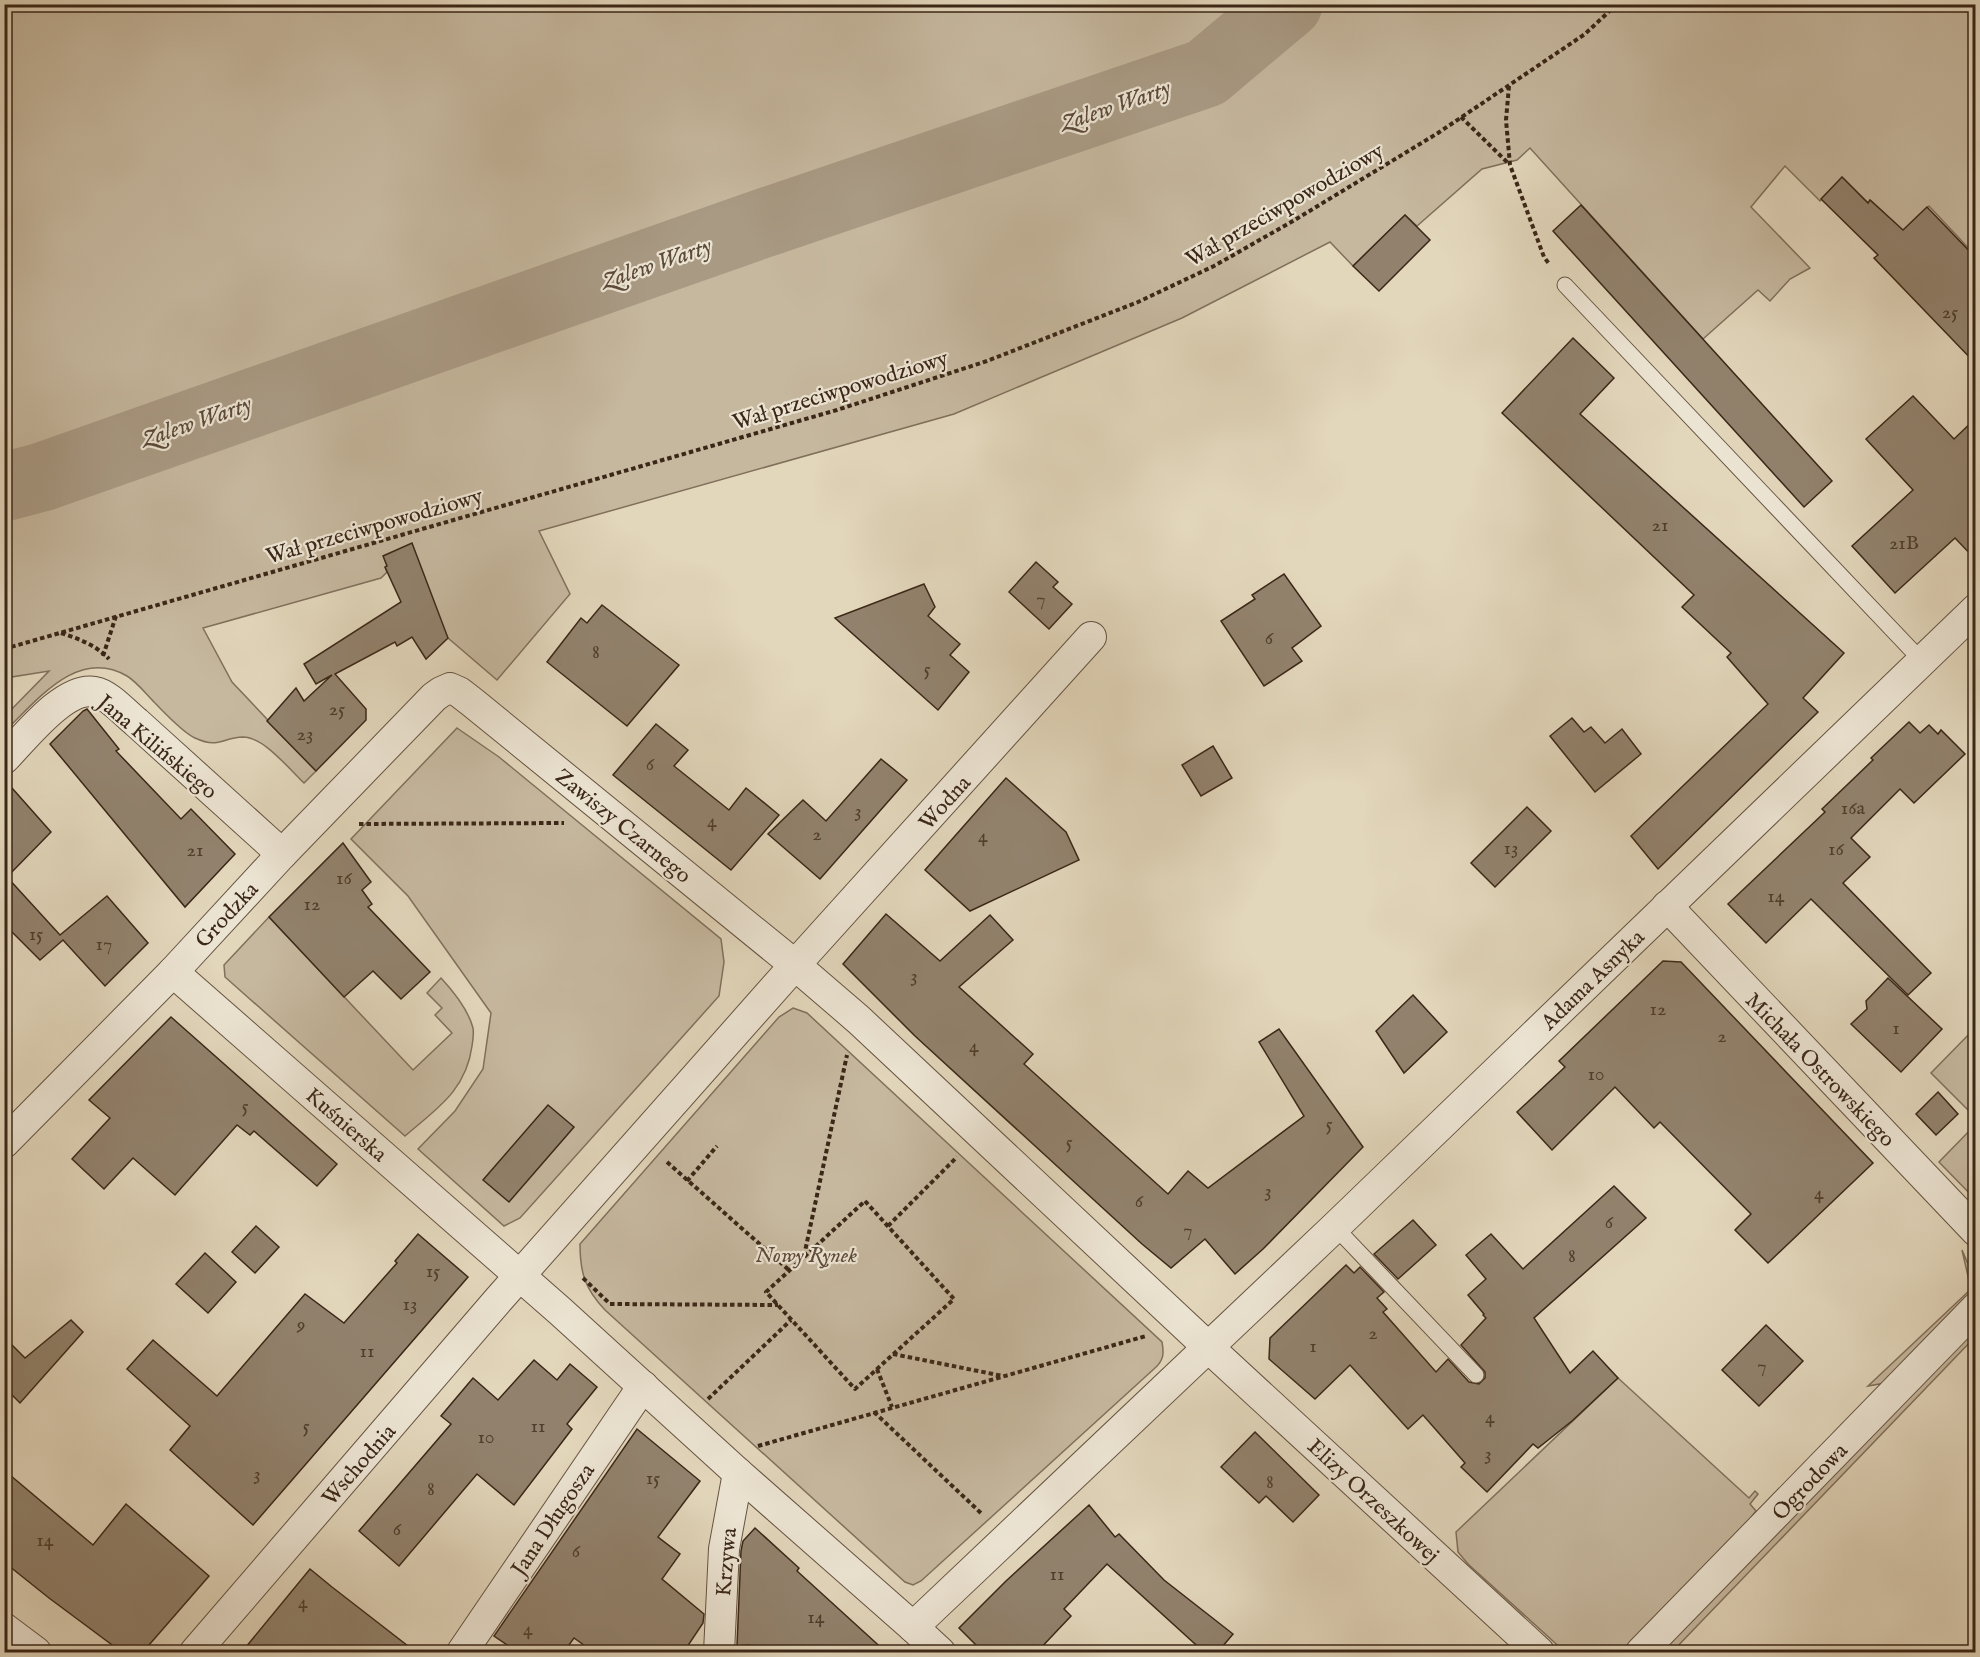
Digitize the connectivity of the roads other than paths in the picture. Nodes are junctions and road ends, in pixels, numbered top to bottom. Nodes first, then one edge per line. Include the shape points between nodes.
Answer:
1 (1565, 285) road end
2 (1976, 609) edge
3 (1091, 637) dead end
4 (1921, 660) junction
5 (450, 688) joint
6 (4, 759) edge
7 (282, 854) junction
8 (1667, 906) junction
9 (795, 965) junction
10 (173, 972) junction
11 (4, 1143) edge
12 (1335, 1227) junction
13 (1976, 1231) edge
14 (520, 1276) junction
15 (1976, 1308) edge
16 (1209, 1348) junction
17 (1476, 1375) dead end
18 (643, 1386) junction
19 (738, 1473) junction
20 (913, 1627) junction
21 (4, 1628) edge
22 (36, 1653) edge
23 (195, 1653) edge
24 (462, 1653) edge
25 (719, 1653) edge
26 (940, 1653) edge
27 (1539, 1653) edge
28 (1641, 1653) edge

1 - 4 lane
2 - 4 street, Adama Asnyka
3 - 9 street, Wodna
4 - 8 street, Adama Asnyka
5 - 7 street, Grodzka via 434,697
5 - 9 street, Zawiszy Czarnego via 465,696
6 - 7 street, Jana Kilińskiego via 58,704 74,693 95,692 136,722
7 - 10 street, Grodzka
8 - 12 street, Adama Asnyka
8 - 13 street, Michała Ostrowskiego
9 - 14 street
9 - 16 street via 859,1020
10 - 11 street, Grodzka
10 - 14 street, Kuśnierska
12 - 16 street, Adama Asnyka
12 - 17 lane
14 - 18 street
14 - 23 street, Wschodnia
15 - 28 street, Ogrodowa
16 - 20 street
16 - 27 street, Elizy Orzeszkowej
18 - 19 street
18 - 24 street, Jana Długosza
19 - 20 street
19 - 25 street, Krzywa via 724,1549
20 - 26 street
21 - 22 street

